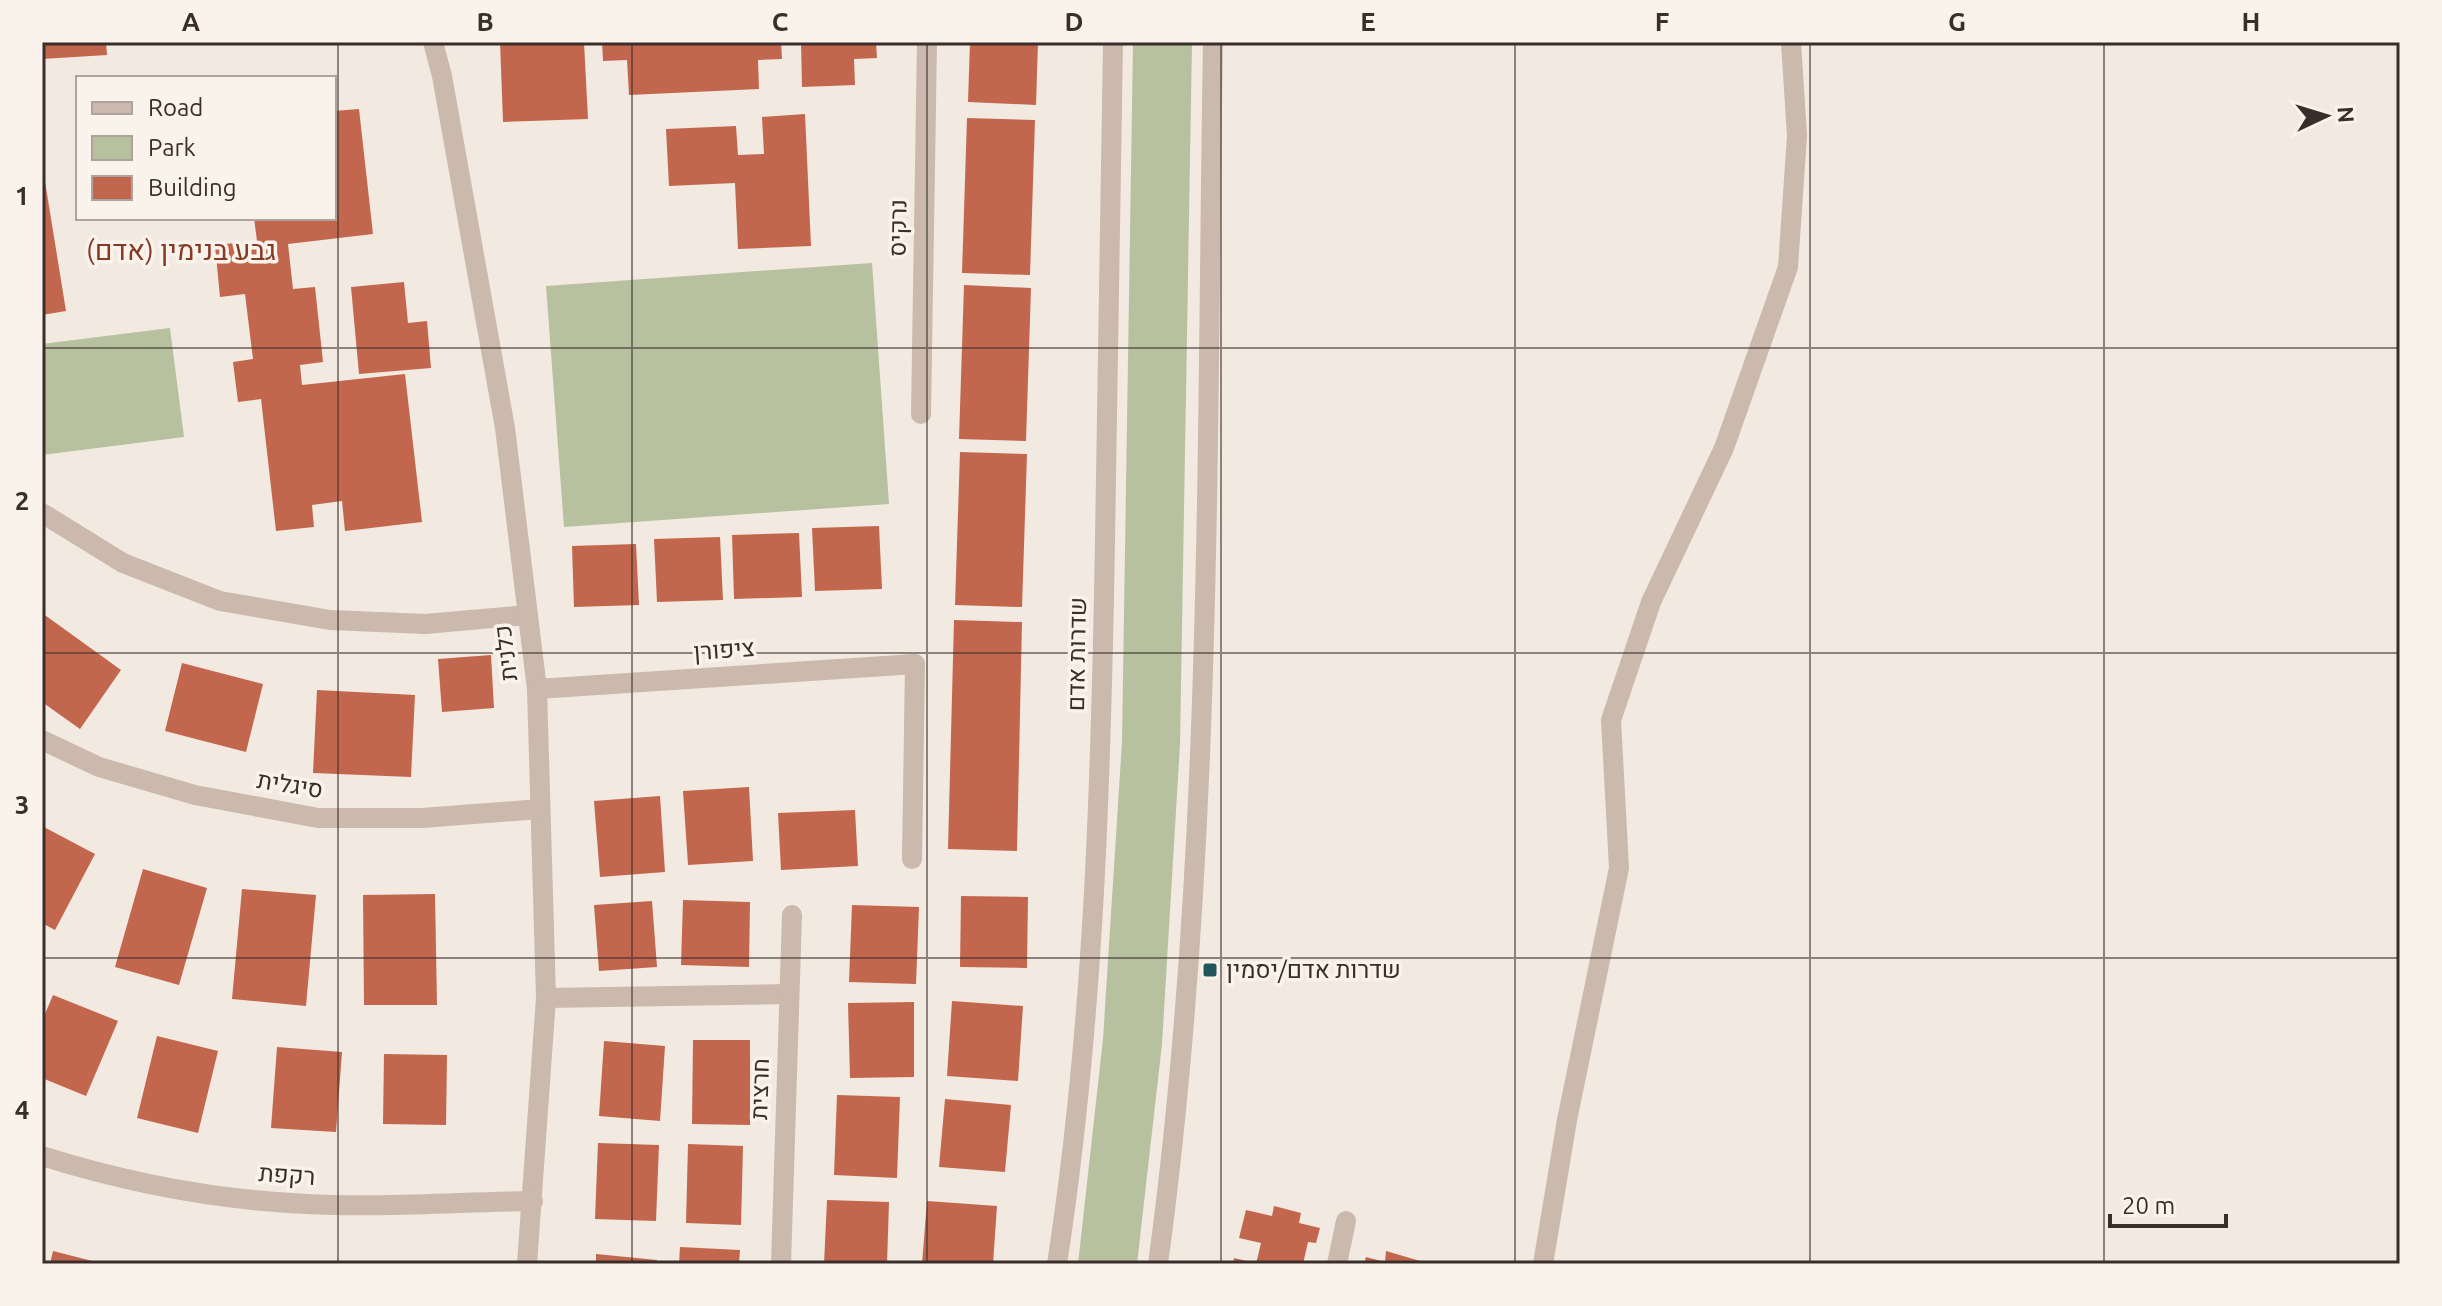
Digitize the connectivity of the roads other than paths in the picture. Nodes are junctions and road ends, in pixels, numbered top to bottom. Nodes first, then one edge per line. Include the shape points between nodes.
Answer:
1 (433, 42) edge
2 (927, 42) edge
3 (1113, 42) edge
4 (1213, 42) edge
5 (1791, 42) edge
6 (921, 414) dead end
7 (42, 513) edge
8 (528, 615) junction
9 (537, 689) junction
10 (42, 740) edge
11 (540, 809) junction
12 (912, 859) dead end
13 (792, 915) dead end
14 (789, 994) junction
15 (546, 998) junction
16 (42, 1156) edge
17 (533, 1201) junction
18 (1346, 1221) dead end
19 (527, 1264) edge
20 (781, 1264) edge
21 (1057, 1264) edge
22 (1158, 1264) edge
23 (1337, 1264) edge
24 (1543, 1264) edge

1 - 8 street, כלנית via 505,428
2 - 6 street, נרקיס
3 - 21 street, שדרות אדם via 1096,865 1084,1037
4 - 22 street via 1201,744 1183,1047
5 - 24 street via 1797,136 1788,267 1724,448 1651,602 1611,720 1619,868
7 - 8 street via 123,563 220,601 330,620 393,623
8 - 9 street, כלנית
9 - 11 street, כלנית
9 - 12 street, ציפורן via 915,664
10 - 11 street, סיגלית via 99,767 195,795 318,818 422,818
11 - 15 street, כלנית
13 - 14 street, חרצית
14 - 15 street
14 - 20 street, חרצית
15 - 17 street, כלנית
16 - 17 street, רקפת via 193,1193 279,1202
17 - 19 street, כלנית
18 - 23 street

